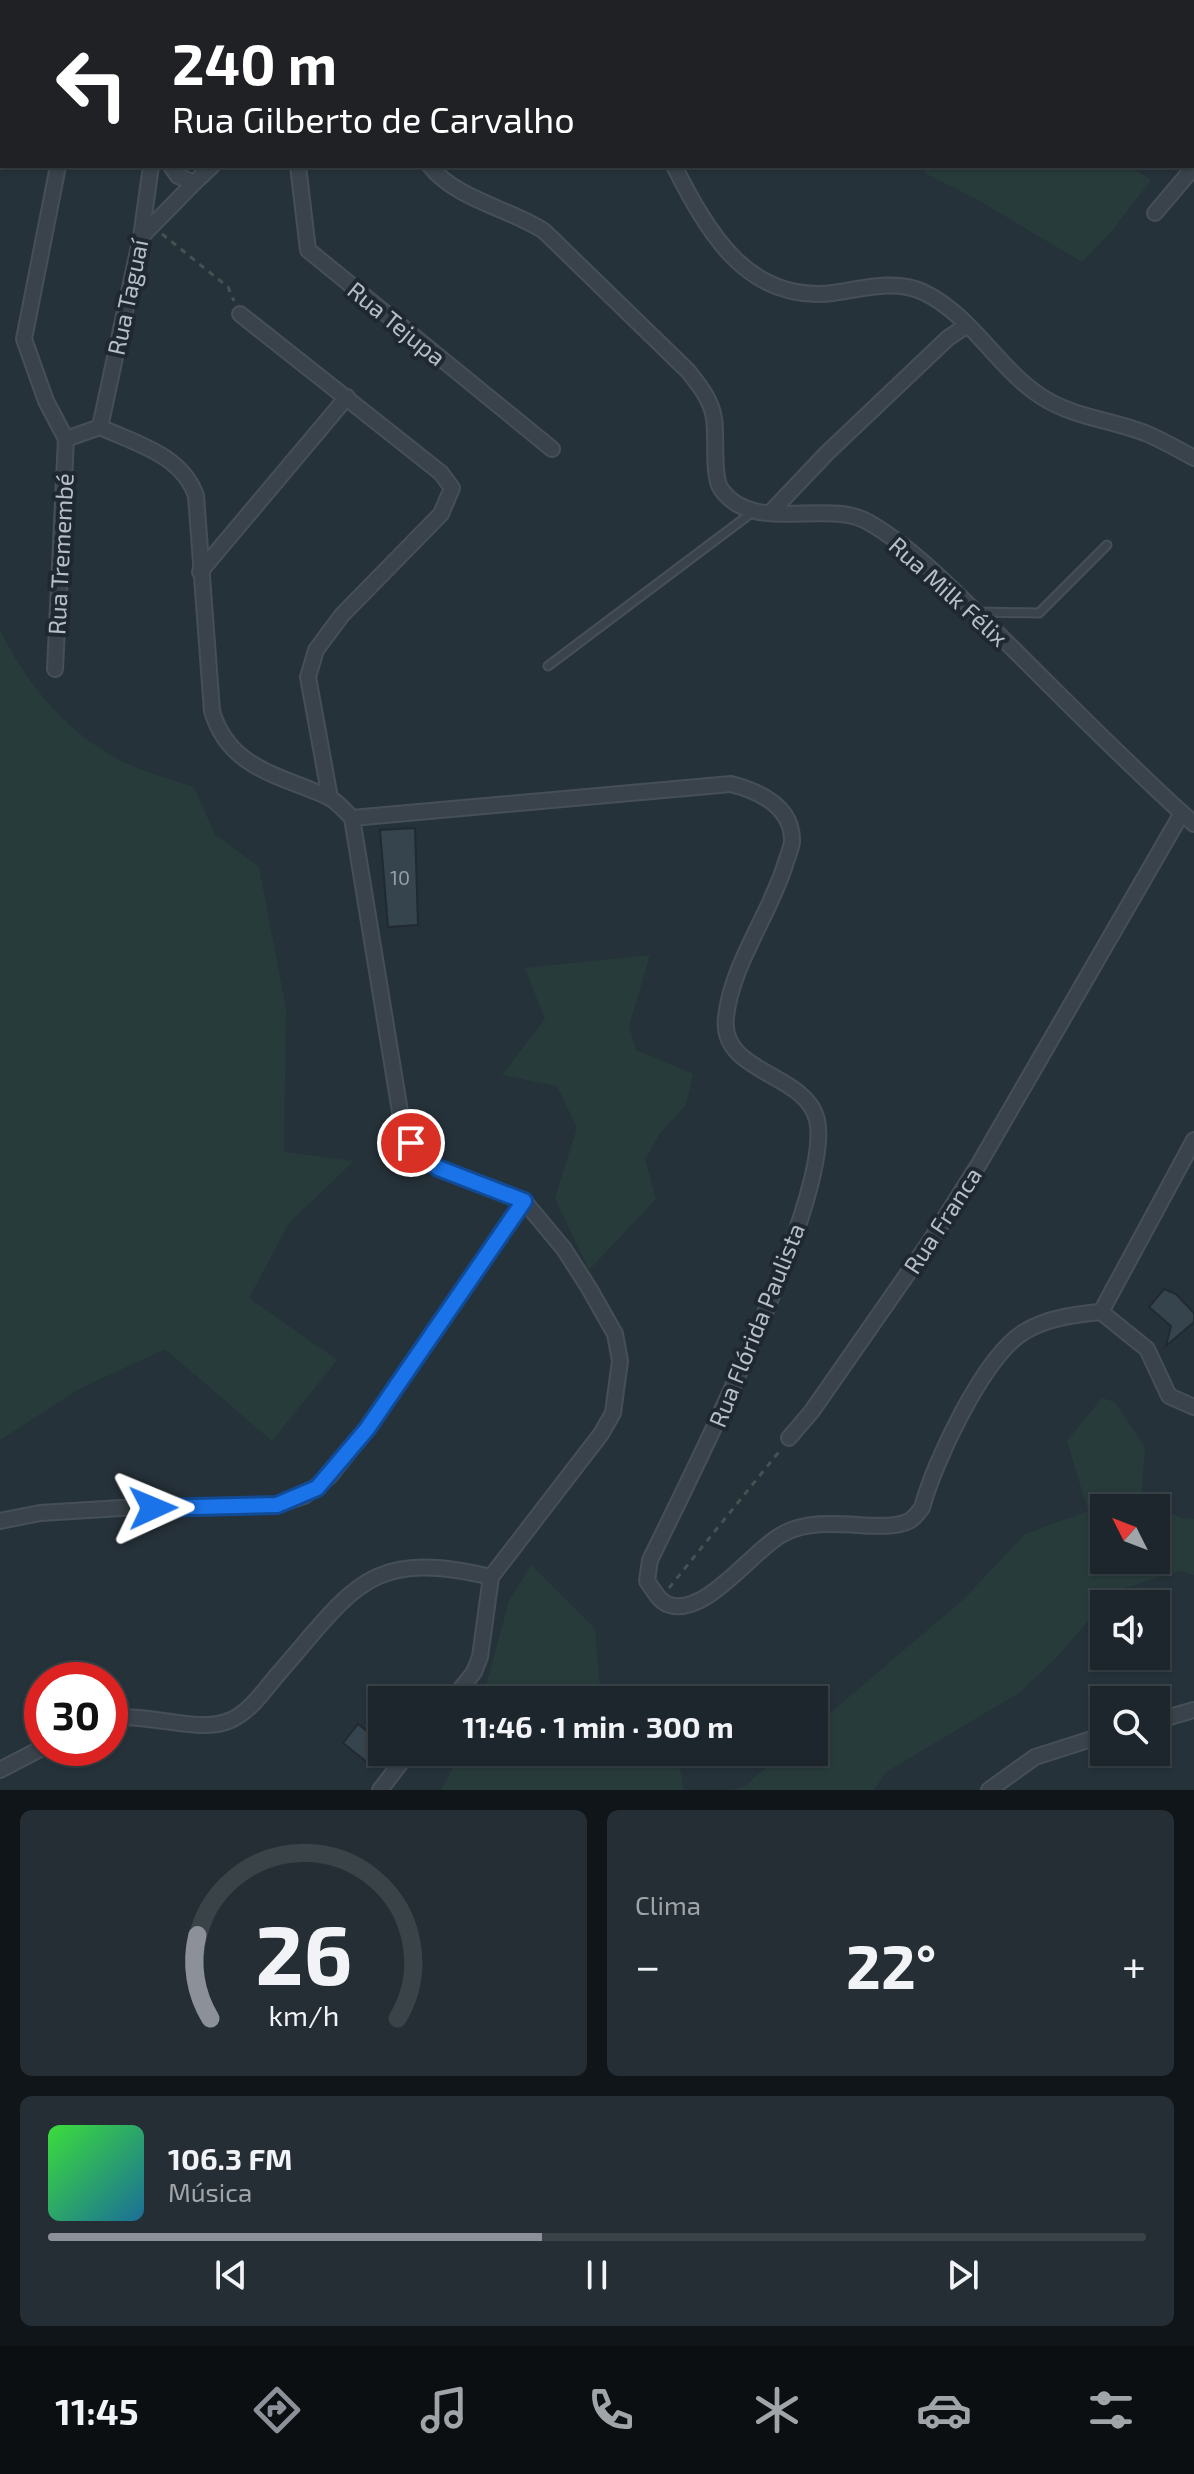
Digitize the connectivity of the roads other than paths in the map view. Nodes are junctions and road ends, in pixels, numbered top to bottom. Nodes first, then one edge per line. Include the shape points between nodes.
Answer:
1 (58, 168) edge
2 (151, 168) edge
3 (172, 168) edge
4 (210, 168) edge
5 (298, 168) edge
6 (432, 168) edge
7 (675, 168) edge
8 (1193, 168) edge
9 (194, 183) junction
10 (1155, 213) dead end
11 (141, 237) junction
12 (240, 314) road end
13 (966, 326) junction
14 (347, 397) junction
15 (100, 427) junction
16 (66, 439) junction
17 (552, 449) dead end
18 (1194, 458) edge
19 (755, 510) junction
20 (771, 512) junction
21 (1107, 545) dead end
22 (200, 572) junction
23 (975, 612) junction
24 (548, 666) dead end
25 (55, 669) dead end
26 (330, 798) junction
27 (1182, 813) junction
28 (352, 818) junction
29 (1194, 824) edge
30 (1194, 1140) edge
31 (524, 1201) junction
32 (1101, 1312) junction
33 (1194, 1407) edge
34 (789, 1438) road end
35 (0, 1521) edge
36 (491, 1577) junction
37 (463, 1686) edge
38 (1194, 1710) edge
39 (1170, 1717) edge
40 (128, 1719) edge
41 (1090, 1739) edge
42 (24, 1757) edge
43 (398, 1766) edge
44 (0, 1770) edge
45 (380, 1790) edge
46 (989, 1790) edge

1 - 16 street via 24,339
2 - 11 street, Rua Taguaí
3 - 9 street
4 - 9 street
5 - 17 street, Rua Tejupa via 308,250
6 - 19 street, Rua Milk Félix via 454,189 517,213 544,231 668,349 711,406 720,488 736,503
7 - 13 street via 724,247 770,286 806,293 903,286 922,292
8 - 10 street
9 - 11 street
11 - 15 street, Rua Taguaí
12 - 14 street
13 - 18 street via 1021,380 1056,405 1145,433
13 - 20 street via 827,453
14 - 22 street
14 - 26 street via 441,473 452,488 441,514 342,615 316,650 308,677
15 - 16 street
15 - 22 street via 159,454 191,479
16 - 25 street, Rua Tremembé
19 - 20 street, Rua Milk Félix
19 - 24 lane
20 - 23 street, Rua Milk Félix via 868,521
21 - 23 lane via 1039,613
22 - 26 street via 218,733 247,761
23 - 27 street, Rua Milk Félix
26 - 28 street
27 - 29 street, Rua Milk Félix
27 - 34 street, Rua Franca via 979,1164
28 - 31 street via 403,1130 438,1168
28 - 32 street, Rua Flórida Paulista via 731,784 766,796 787,823 792,841 781,877 730,994 725,1022 730,1042 749,1062 805,1095 813,1106 819,1132 817,1161 772,1291 712,1433 650,1560 647,1581 669,1605 706,1597 785,1532 837,1522 909,1521 922,1508 954,1427 1009,1344 1035,1327
30 - 32 street
31 - 35 street via 367,1429 330,1476 304,1496 277,1505 121,1508
31 - 36 street via 564,1249 615,1334 619,1385 613,1413 601,1434
32 - 33 street via 1147,1349 1169,1396
36 - 37 street via 480,1657
36 - 40 street via 441,1566 376,1574 330,1616 254,1702 226,1722
38 - 39 street
41 - 46 street via 1035,1757
42 - 44 street
43 - 45 street

